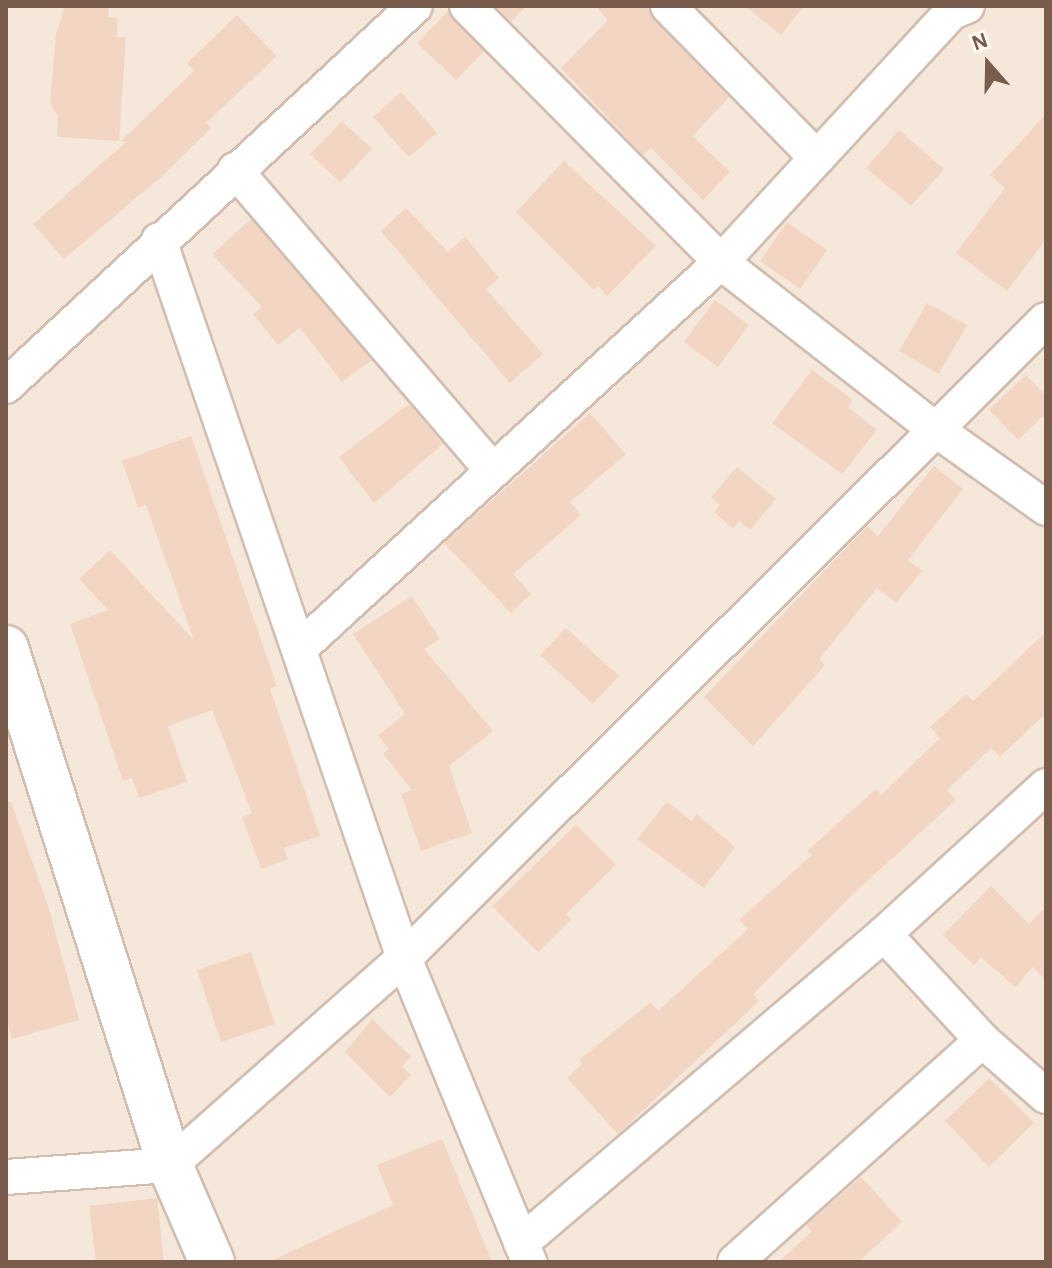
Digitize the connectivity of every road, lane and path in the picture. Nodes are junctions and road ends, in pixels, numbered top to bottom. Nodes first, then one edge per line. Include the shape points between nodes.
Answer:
1 (415, 6) edge
2 (467, 6) edge
3 (668, 6) edge
4 (954, 8) edge
5 (817, 158) junction
6 (235, 170) junction
7 (159, 240) junction
8 (721, 262) junction
9 (1046, 320) edge
10 (6, 386) edge
11 (935, 429) junction
12 (493, 471) junction
13 (1046, 508) edge
14 (6, 648) edge
15 (300, 648) junction
16 (18, 722) edge
17 (1046, 786) edge
18 (884, 934) junction
19 (404, 958) junction
20 (982, 1040) junction
21 (1046, 1096) edge
22 (170, 1165) junction
23 (6, 1177) edge
24 (525, 1252) edge
25 (212, 1262) edge
26 (735, 1262) edge

1 - 6 street
2 - 8 street
3 - 5 street
4 - 5 street
5 - 8 street
6 - 7 street
6 - 12 street
7 - 10 street
7 - 15 street
8 - 11 street
8 - 12 street
9 - 11 street
11 - 13 street
11 - 19 street
12 - 15 street
14 - 16 street
15 - 19 street
16 - 22 street
17 - 18 street
18 - 20 street
18 - 24 street
19 - 22 street
19 - 24 street
20 - 21 street
20 - 26 street
22 - 23 street
22 - 25 street

